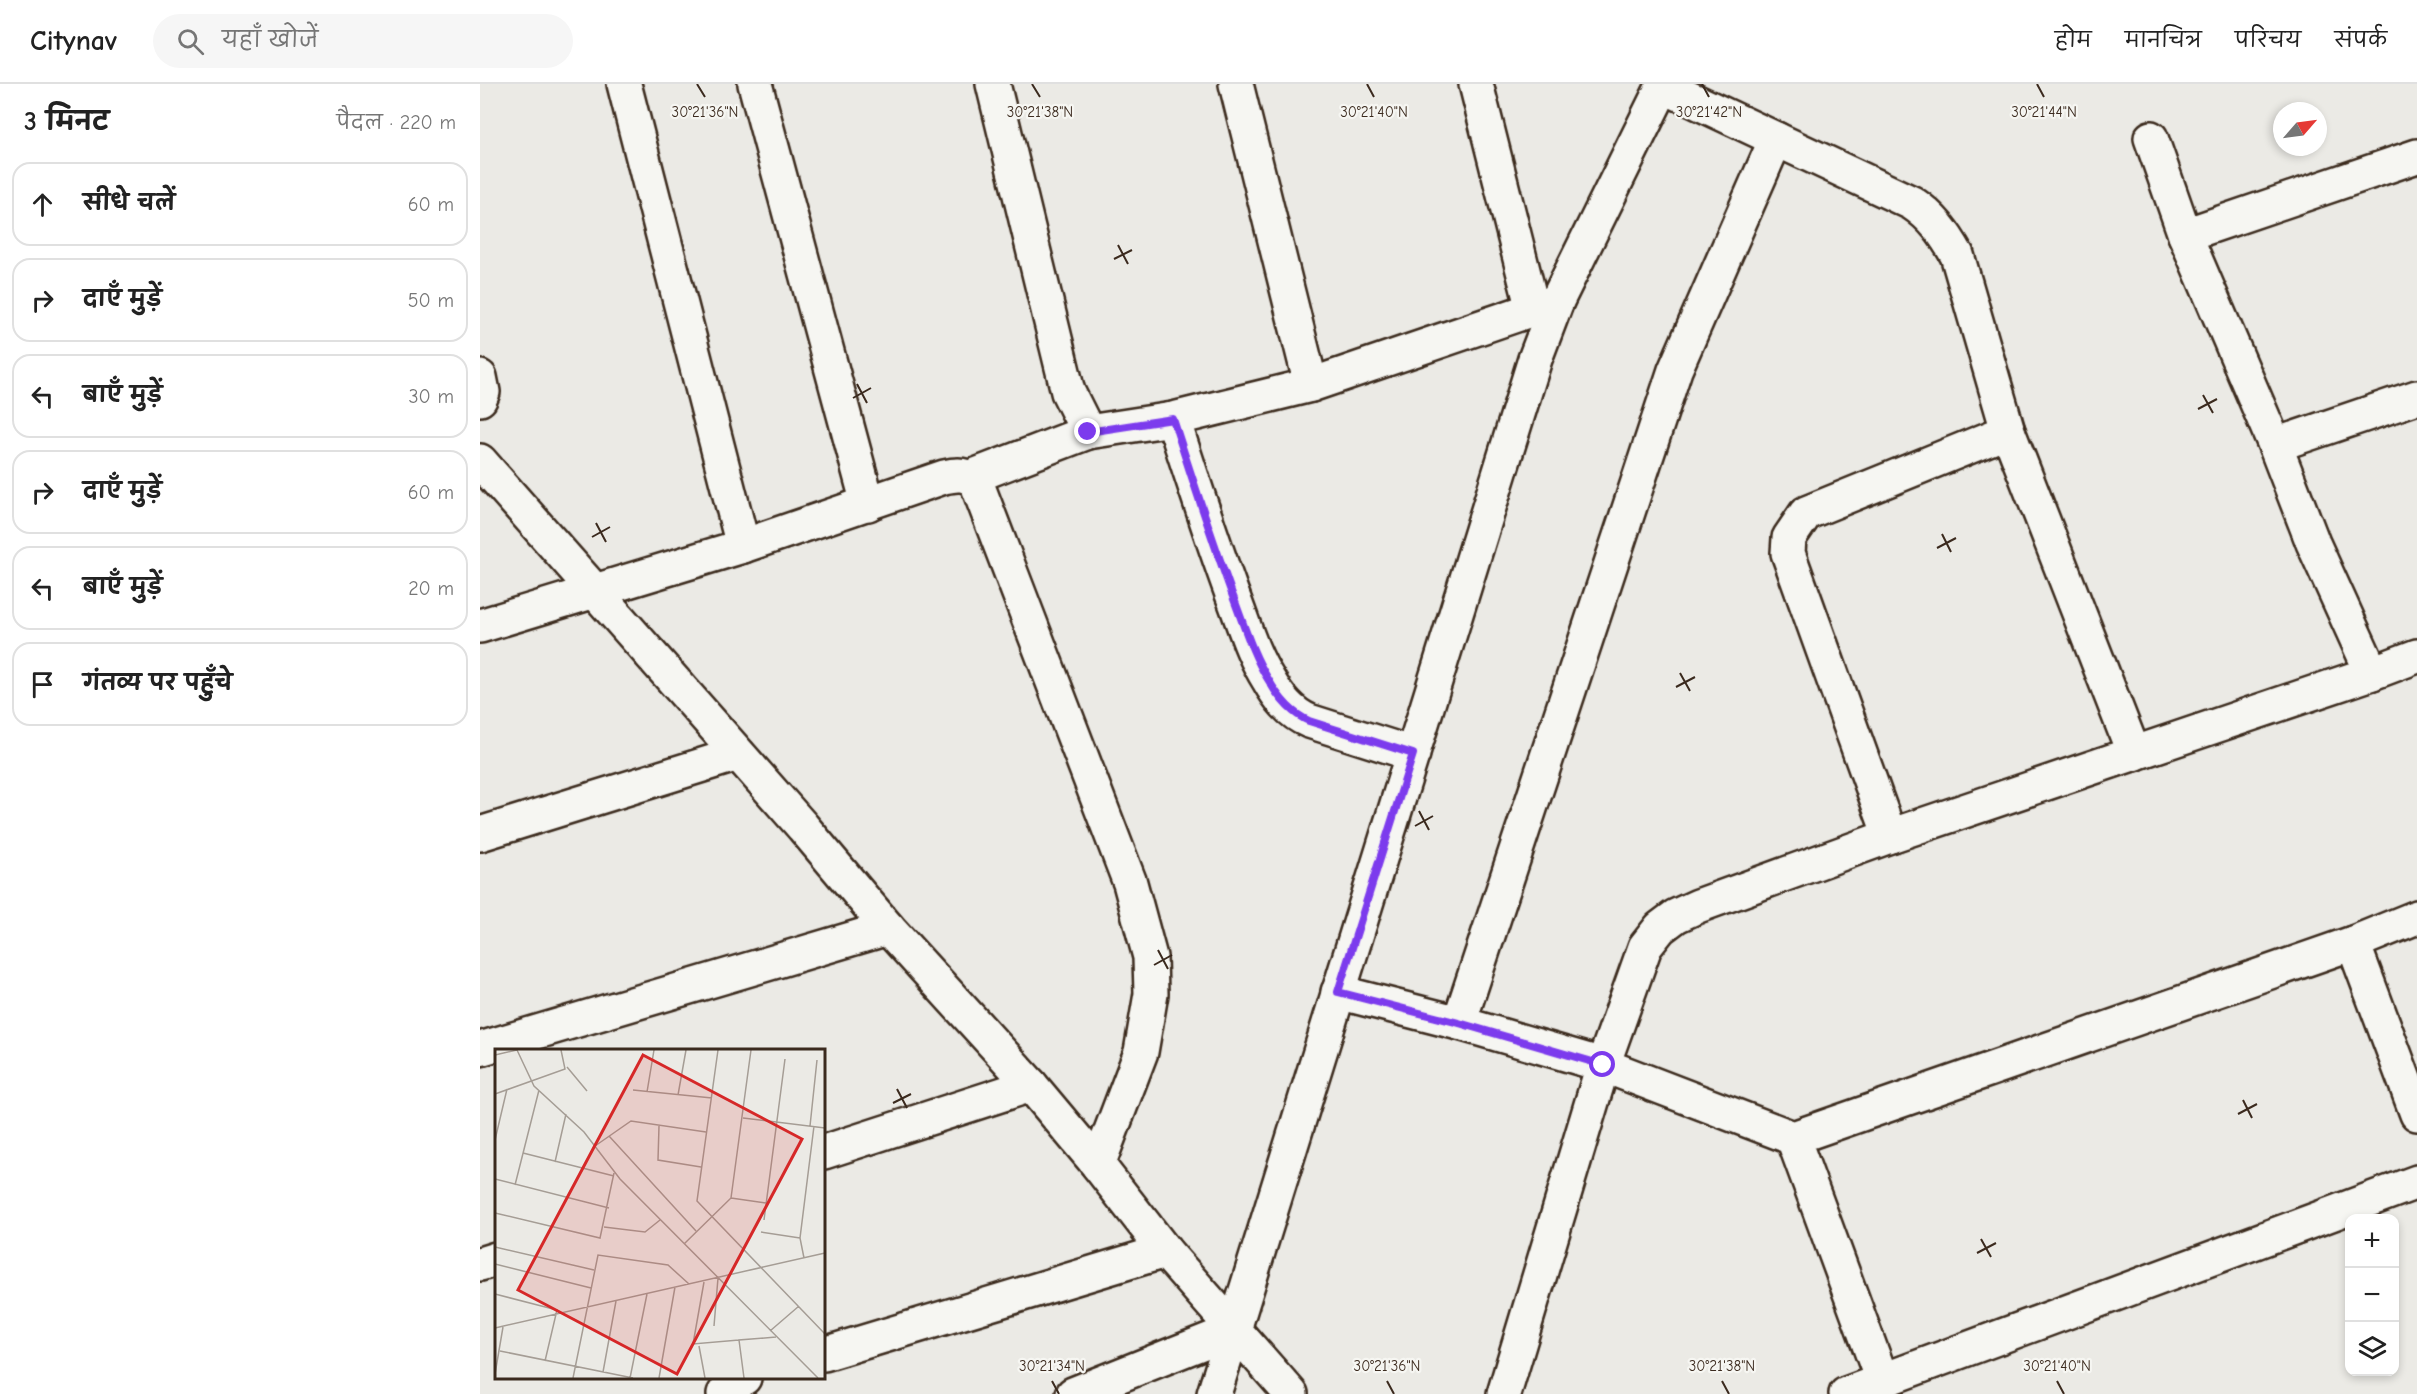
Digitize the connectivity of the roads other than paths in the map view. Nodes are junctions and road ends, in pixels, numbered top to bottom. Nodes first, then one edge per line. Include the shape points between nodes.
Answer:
1 (624, 84) edge
2 (755, 84) edge
3 (993, 84) edge
4 (1236, 84) edge
5 (1476, 84) edge
6 (1664, 85) edge
7 (2151, 138) dead end
8 (1776, 140) junction
9 (2417, 156) edge
10 (2185, 235) junction
11 (1545, 305) junction
12 (480, 377) edge
13 (1311, 385) junction
14 (2417, 398) edge
15 (480, 399) edge
16 (1173, 419) junction
17 (2008, 431) junction
18 (1088, 432) junction
19 (2275, 445) junction
20 (480, 461) edge
21 (971, 477) junction
22 (867, 504) junction
23 (743, 546) junction
24 (596, 592) junction
25 (480, 626) edge
26 (2417, 656) edge
27 (2372, 673) junction
28 (738, 754) junction
29 (1413, 754) junction
30 (2134, 754) junction
31 (480, 834) edge
32 (1890, 836) junction
33 (2417, 917) edge
34 (888, 928) junction
35 (2353, 943) junction
36 (1338, 992) junction
37 (1459, 1023) junction
38 (480, 1049) edge
39 (1603, 1065) junction
40 (1031, 1085) junction
41 (2417, 1114) edge
42 (1793, 1138) junction
43 (825, 1152) edge
44 (1098, 1165) junction
45 (2417, 1182) edge
46 (1165, 1251) junction
47 (495, 1259) edge
48 (480, 1264) edge
49 (1234, 1330) junction
50 (825, 1354) edge
51 (740, 1379) edge
52 (1882, 1380) junction
53 (724, 1394) edge
54 (1073, 1394) edge
55 (1214, 1394) edge
56 (1291, 1394) edge
57 (1504, 1394) edge
58 (1846, 1394) edge

1 - 23 street
2 - 22 street
3 - 18 street via 1068,392
4 - 13 street
5 - 11 street
6 - 8 street
6 - 11 street
7 - 10 street
8 - 17 street via 1912,203 1944,231 1957,255
8 - 37 street via 1675,370
9 - 10 street
10 - 19 street
11 - 13 street
11 - 29 street via 1532,370
12 - 15 street
13 - 16 street
14 - 19 street
16 - 18 street
16 - 29 street via 1248,638 1266,678 1282,701 1297,716 1309,721
17 - 30 street
17 - 32 street via 1806,513 1789,538 1788,553
18 - 21 street
19 - 27 street via 2313,543
20 - 24 street
21 - 22 street via 944,477
21 - 44 street via 977,484 1130,883 1150,957 1151,994 1141,1052
22 - 23 street
23 - 24 street
24 - 25 street
24 - 28 street
26 - 27 street
27 - 30 street
28 - 31 street
28 - 34 street
29 - 36 street
30 - 32 street
32 - 39 street via 1698,906 1660,928 1645,947
33 - 35 street
34 - 38 street
34 - 40 street
35 - 41 street
35 - 42 street
36 - 37 street
36 - 49 street
37 - 39 street
39 - 42 street
39 - 57 street
40 - 43 street
40 - 44 street
42 - 52 street
44 - 46 street
45 - 52 street
46 - 49 street
46 - 50 street
47 - 48 street
49 - 54 street
49 - 55 street
49 - 56 street
51 - 53 street via 729,1385
52 - 58 street

